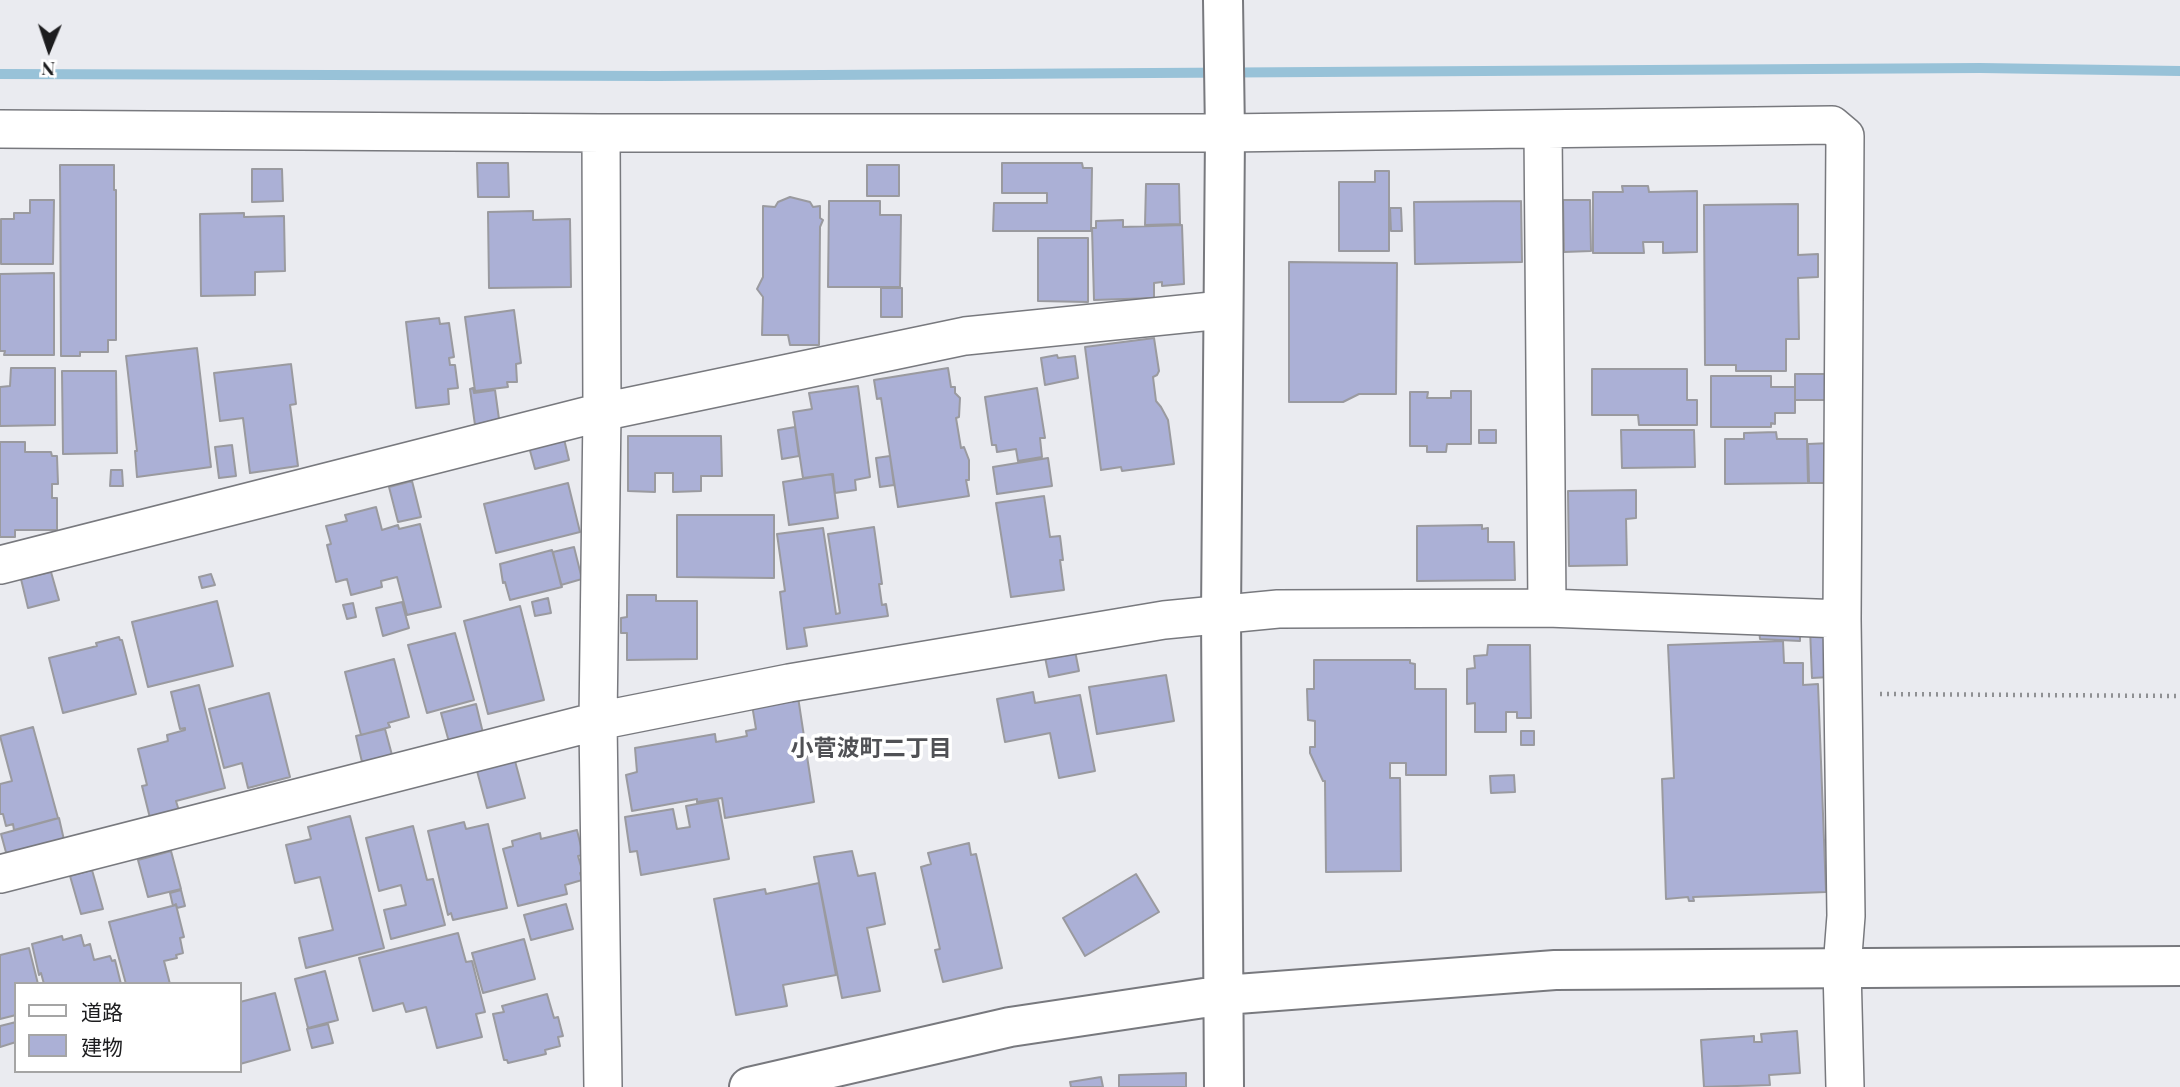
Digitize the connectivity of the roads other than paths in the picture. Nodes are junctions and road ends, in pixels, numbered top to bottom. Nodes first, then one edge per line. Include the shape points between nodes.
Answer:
1 (1223, 0) edge
2 (0, 129) edge
3 (1543, 129) junction
4 (601, 133) junction
5 (1225, 133) junction
6 (1222, 310) junction
7 (603, 412) junction
8 (0, 565) edge
9 (1547, 608) junction
10 (1221, 615) junction
11 (1842, 619) junction
12 (598, 721) junction
13 (0, 874) edge
14 (2180, 966) edge
15 (1842, 968) junction
16 (1224, 995) junction
17 (603, 1087) edge
18 (749, 1087) edge
19 (1224, 1087) edge
20 (1844, 1087) edge

1 - 5 street
2 - 4 street
3 - 5 street
3 - 9 street
3 - 11 street via 1832,125 1845,136
4 - 5 street
4 - 7 street
5 - 6 street
6 - 7 street via 965,336
6 - 10 street
7 - 8 street
7 - 12 street
9 - 10 street via 1278,609
9 - 11 street
10 - 12 street via 1164,620 789,683
10 - 16 street
11 - 15 street via 1846,915
12 - 13 street
12 - 17 street
14 - 15 street
15 - 16 street via 1555,970
15 - 20 street
16 - 18 street via 1010,1027
16 - 19 street

